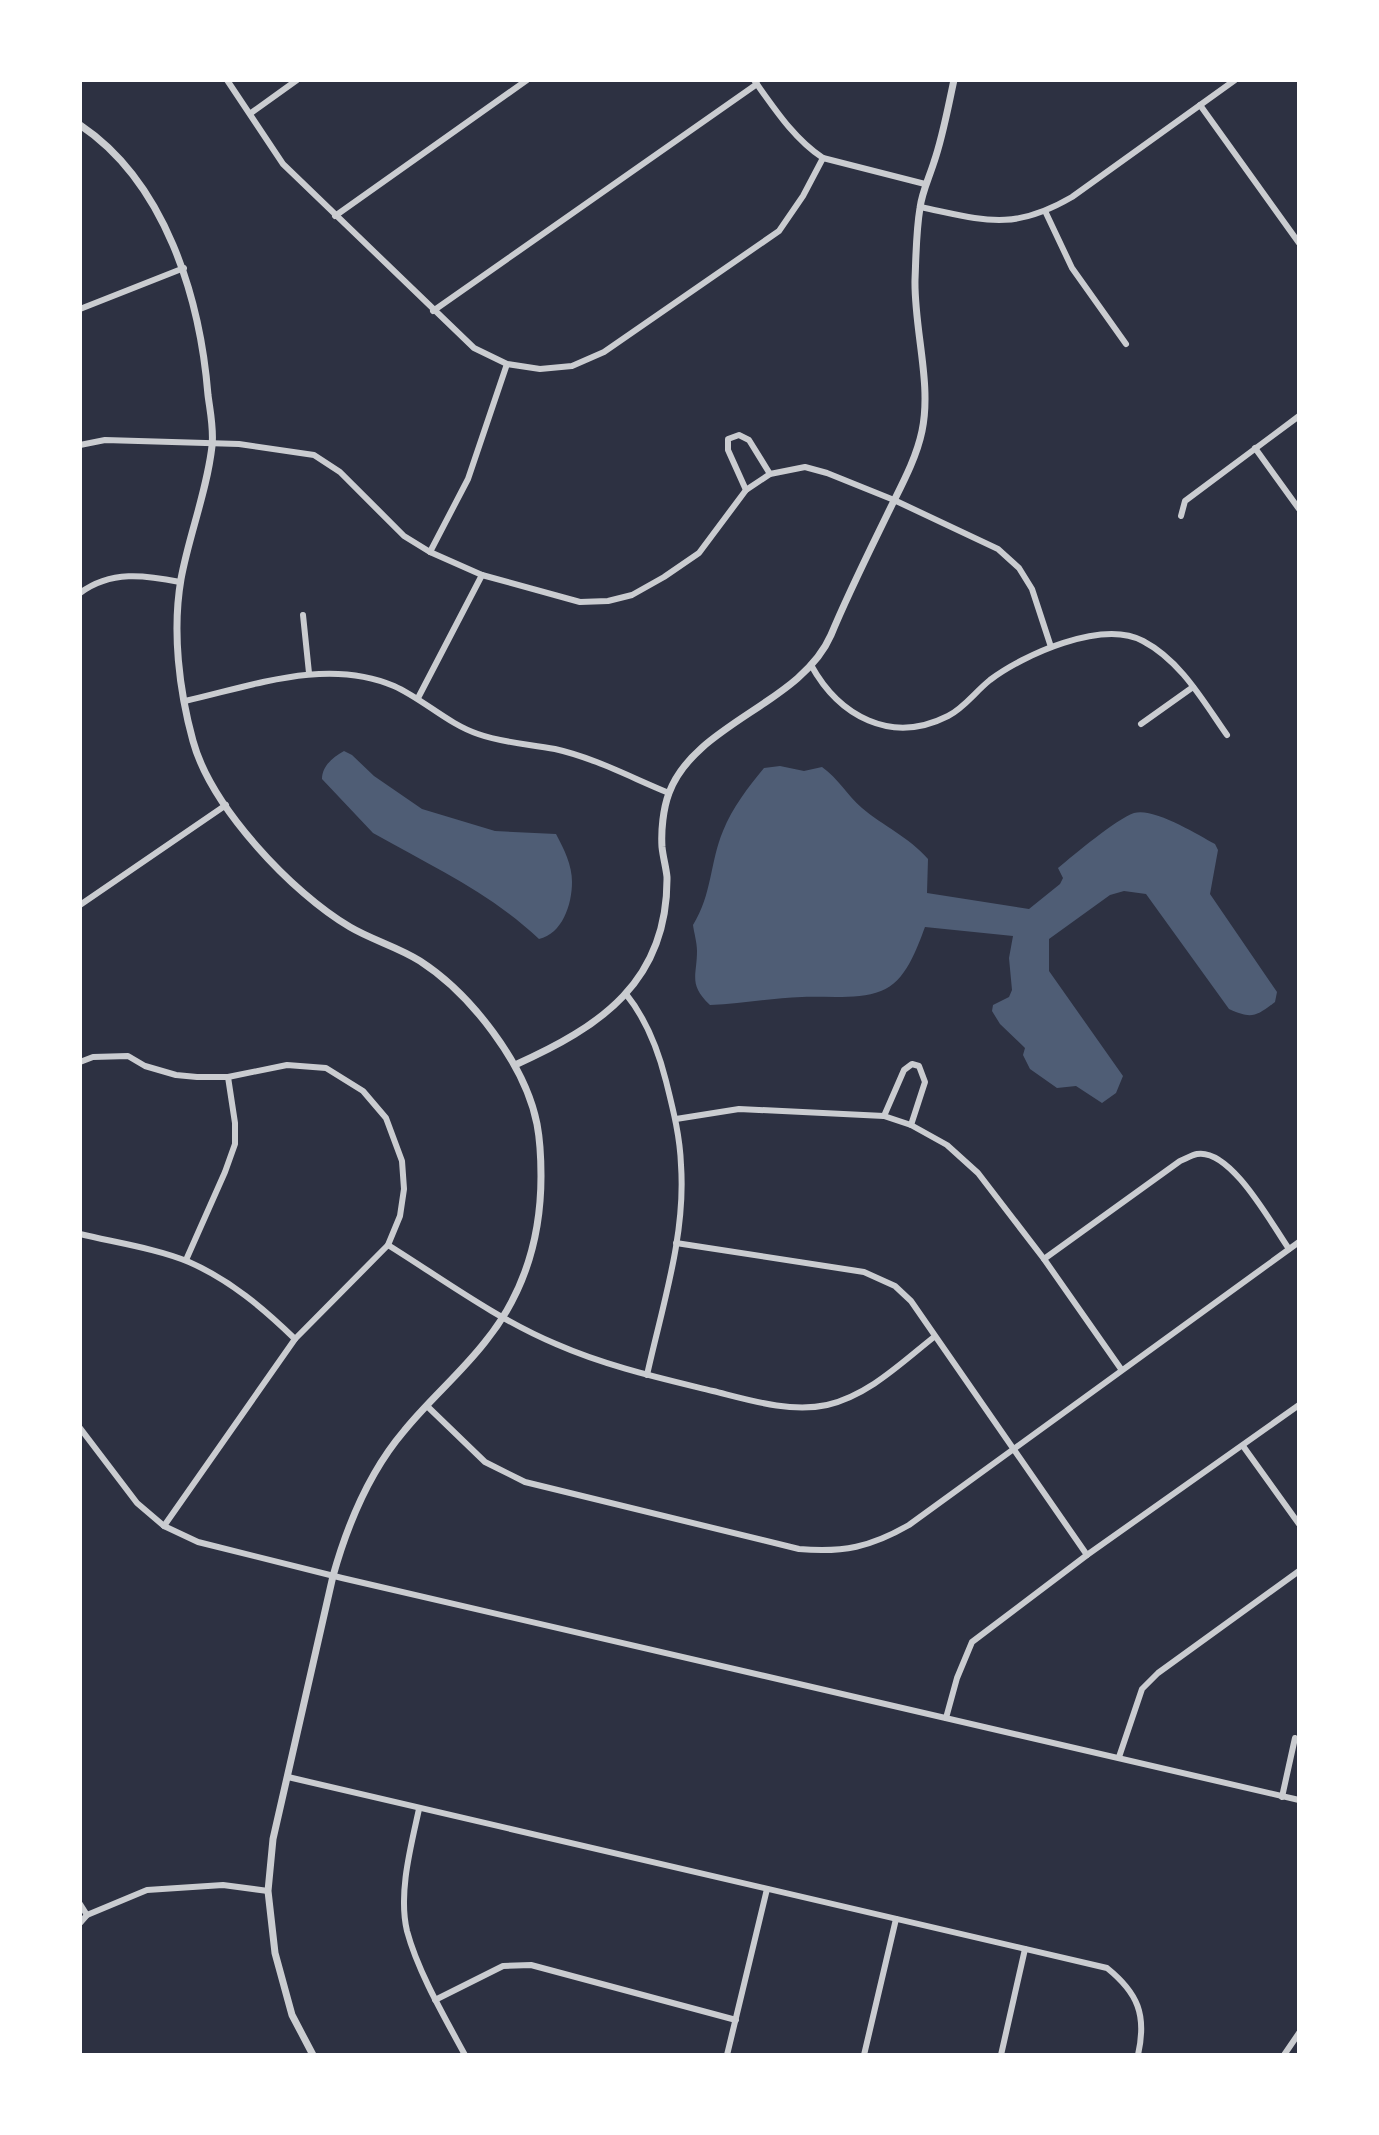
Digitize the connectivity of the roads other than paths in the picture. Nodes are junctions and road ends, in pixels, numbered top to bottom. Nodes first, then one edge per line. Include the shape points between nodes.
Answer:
1 (227, 80) edge
2 (297, 80) edge
3 (527, 80) edge
4 (954, 80) edge
5 (1235, 80) edge
6 (755, 82) edge
7 (1200, 105) junction
8 (251, 113) junction
9 (80, 125) edge
10 (823, 158) junction
11 (925, 184) junction
12 (920, 207) junction
13 (1046, 213) junction
14 (335, 216) junction
15 (1299, 243) edge
16 (184, 268) junction
17 (80, 309) edge
18 (433, 311) junction
19 (1126, 344) dead end
20 (507, 364) junction
21 (1299, 416) edge
22 (213, 444) junction
23 (80, 445) edge
24 (1255, 448) junction
25 (770, 474) junction
26 (746, 490) junction
27 (894, 500) junction
28 (1299, 509) edge
29 (1181, 516) dead end
30 (430, 552) junction
31 (482, 575) junction
32 (180, 582) junction
33 (80, 593) edge
34 (303, 615) dead end
35 (1051, 647) junction
36 (811, 665) junction
37 (309, 673) junction
38 (1193, 687) junction
39 (418, 698) junction
40 (185, 701) junction
41 (1141, 724) dead end
42 (1227, 735) dead end
43 (669, 793) junction
44 (226, 805) junction
45 (80, 905) edge
46 (626, 994) junction
47 (80, 1062) edge
48 (515, 1065) junction
49 (228, 1077) junction
50 (884, 1116) junction
51 (676, 1119) junction
52 (911, 1125) junction
53 (80, 1234) edge
54 (1299, 1242) edge
55 (676, 1243) junction
56 (388, 1245) junction
57 (1289, 1249) junction
58 (1044, 1259) junction
59 (186, 1260) junction
60 (503, 1317) junction
61 (934, 1337) junction
62 (295, 1339) junction
63 (1121, 1369) junction
64 (647, 1375) junction
65 (1299, 1405) edge
66 (427, 1406) junction
67 (80, 1428) edge
68 (1243, 1446) junction
69 (1012, 1448) junction
70 (1299, 1524) edge
71 (164, 1526) junction
72 (1087, 1555) junction
73 (1299, 1571) edge
74 (333, 1576) junction
75 (946, 1718) junction
76 (1295, 1738) dead end
77 (1119, 1757) junction
78 (288, 1777) junction
79 (1282, 1797) junction
80 (1299, 1800) edge
81 (419, 1809) junction
82 (767, 1889) junction
83 (268, 1891) junction
84 (80, 1904) edge
85 (87, 1915) junction
86 (896, 1919) junction
87 (80, 1923) edge
88 (1025, 1949) junction
89 (435, 2000) junction
90 (736, 2020) junction
91 (1299, 2033) edge
92 (313, 2055) edge
93 (465, 2055) edge
94 (727, 2055) edge
95 (864, 2055) edge
96 (1001, 2055) edge
97 (1138, 2055) edge
98 (1284, 2055) edge

1 - 8 street
2 - 8 street
3 - 14 street
4 - 11 street
5 - 7 street
6 - 10 street via 795,134
6 - 18 street
7 - 13 street
7 - 15 street
8 - 14 street via 283,164
9 - 16 street via 121,161 158,212
10 - 11 street
10 - 20 street via 779,231 604,352 572,366
11 - 12 street
12 - 13 street via 1006,222
12 - 27 street via 915,285 924,420
13 - 19 street via 1072,268
14 - 18 street
16 - 17 street
16 - 22 street via 198,316
18 - 20 street via 474,348
20 - 30 street via 468,479
21 - 24 street
22 - 23 street via 105,440
22 - 30 street via 314,455 340,472 404,536
22 - 32 street
24 - 28 street
24 - 29 street via 1185,501
25 - 26 street
25 - 26 street via 749,440 739,435 728,439
25 - 27 street via 805,467
26 - 31 street via 699,553 632,595 580,602
27 - 35 street via 998,549 1019,568 1032,589
27 - 36 street
30 - 31 street
31 - 39 street
32 - 33 street via 142,574 110,578
32 - 40 street via 177,640
34 - 37 street
35 - 36 street via 1013,664 948,716 922,725 894,727 861,718 836,701
35 - 38 street via 1090,637 1140,639 1164,654
36 - 43 street via 708,744
37 - 39 street via 351,675
37 - 40 street
38 - 41 street
38 - 42 street
39 - 43 street via 473,733 582,757
40 - 44 street via 194,744
43 - 46 street via 662,848 667,876 663,917 655,945
44 - 45 street
44 - 48 street via 254,845 323,909 352,929 417,959 445,980 480,1015
46 - 48 street via 575,1036
46 - 51 street via 642,1012
47 - 49 street via 128,1056 176,1075
48 - 60 street via 537,1123 541,1175 538,1230 526,1275
49 - 56 street via 307,1066 326,1068 363,1091 386,1118 402,1161 400,1216
49 - 59 street via 235,1144
50 - 51 street via 739,1109
50 - 52 street
50 - 52 street via 904,1070 919,1066 925,1082
51 - 55 street via 682,1166
52 - 58 street via 947,1145 978,1173
53 - 59 street
54 - 57 street
55 - 61 street via 881,1277 911,1301
55 - 64 street
56 - 60 street
56 - 62 street
57 - 58 street via 1233,1168 1198,1154 1180,1161
57 - 63 street
58 - 63 street
59 - 62 street via 222,1278
60 - 64 street via 552,1343
60 - 66 street
61 - 64 street via 862,1393 826,1405 755,1401
61 - 69 street
62 - 71 street
63 - 69 street
65 - 68 street
66 - 69 street via 485,1462 525,1482 799,1549 826,1551 851,1550 885,1539
66 - 74 street via 378,1469 344,1536
67 - 71 street via 137,1503
68 - 70 street
68 - 72 street
69 - 72 street
71 - 74 street via 198,1542
72 - 75 street via 972,1642
73 - 77 street via 1142,1689
74 - 75 street
74 - 78 street
75 - 77 street
76 - 79 street
77 - 79 street
78 - 81 street
78 - 83 street via 273,1839
79 - 80 street
81 - 82 street
81 - 89 street via 405,1872 407,1930
82 - 86 street
82 - 90 street
83 - 85 street via 223,1885 147,1890
83 - 92 street via 275,1953 292,2015
84 - 85 street
85 - 87 street
86 - 88 street
86 - 95 street
88 - 96 street
88 - 97 street via 1107,1968 1124,1982 1140,2010 1143,2036
89 - 90 street via 503,1966 531,1965
89 - 93 street
90 - 94 street
91 - 98 street

